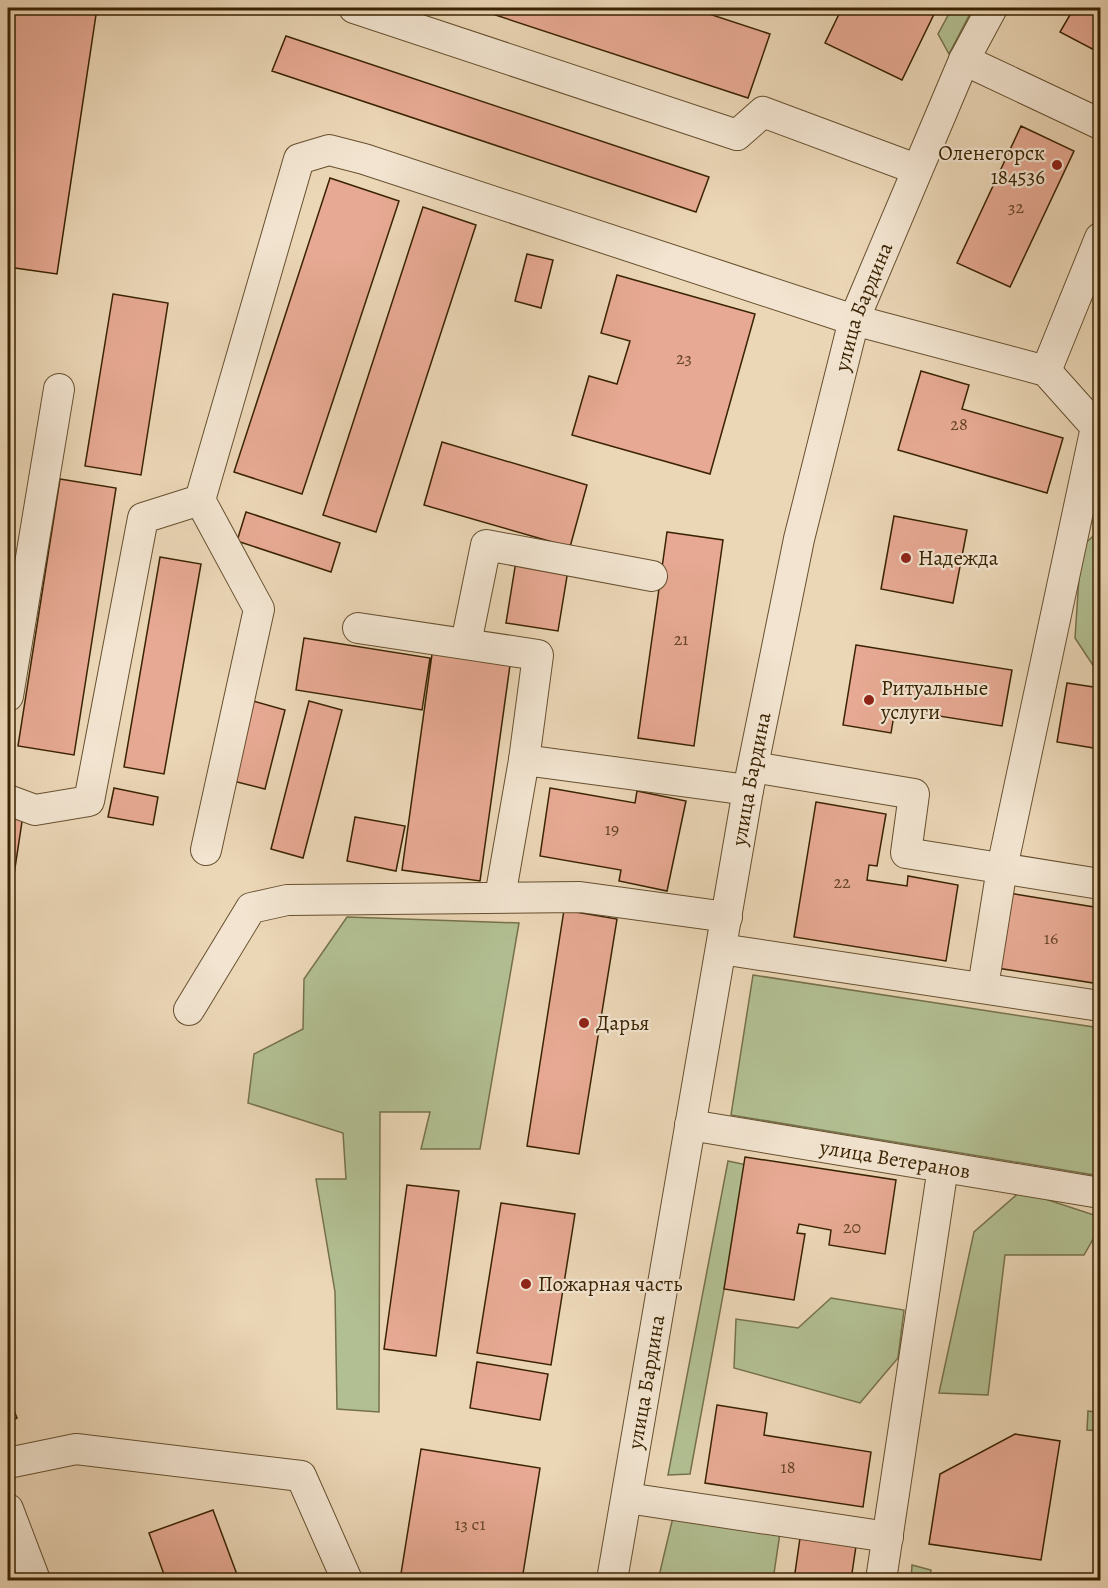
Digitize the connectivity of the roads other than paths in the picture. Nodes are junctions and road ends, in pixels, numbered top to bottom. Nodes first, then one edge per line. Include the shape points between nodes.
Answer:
1 (354, 8) edge
2 (992, 8) edge
3 (964, 60) junction
4 (1101, 123) edge
5 (916, 169) junction
6 (1101, 238) edge
7 (854, 320) junction
8 (1046, 371) junction
9 (59, 389) dead end
10 (200, 500) junction
11 (652, 576) dead end
12 (358, 628) dead end
13 (466, 643) junction
14 (8, 696) edge
15 (524, 760) junction
16 (750, 779) junction
17 (8, 800) edge
18 (206, 850) dead end
19 (1002, 868) junction
20 (1101, 884) edge
21 (500, 897) junction
22 (727, 917) junction
23 (721, 950) junction
24 (983, 987) junction
25 (1101, 1006) edge
26 (189, 1010) dead end
27 (690, 1125) junction
28 (943, 1167) junction
29 (1101, 1193) edge
30 (8, 1463) edge
31 (627, 1498) junction
32 (8, 1509) edge
33 (888, 1537) junction
34 (34, 1581) edge
35 (347, 1581) edge
36 (612, 1581) edge
37 (881, 1581) edge

1 - 5 street via 737,135 763,112
2 - 3 street, улица Бардина
3 - 4 street
3 - 5 street, улица Бардина
5 - 7 street, улица Бардина
6 - 8 street
7 - 8 street
7 - 10 street via 329,150 299,159
7 - 16 street, улица Бардина via 799,539
8 - 19 street via 1096,427
9 - 14 street
10 - 17 street via 143,518 89,801 35,810
10 - 18 street via 259,609
11 - 13 street via 486,545
12 - 13 street
13 - 15 street via 538,655
15 - 16 street
15 - 21 street
16 - 19 street via 914,794 906,853
16 - 22 street, улица Бардина
19 - 20 street
19 - 24 street
21 - 22 street via 580,897
21 - 26 street via 287,900 251,908
22 - 23 street, улица Бардина
23 - 24 street
23 - 27 street, улица Бардина
24 - 25 street
27 - 28 street, улица Ветеранов
27 - 31 street, улица Бардина
28 - 29 street, улица Ветеранов
28 - 33 street
30 - 35 street via 76,1449 301,1476
31 - 33 street
31 - 36 street, улица Бардина
32 - 34 street
33 - 37 street

